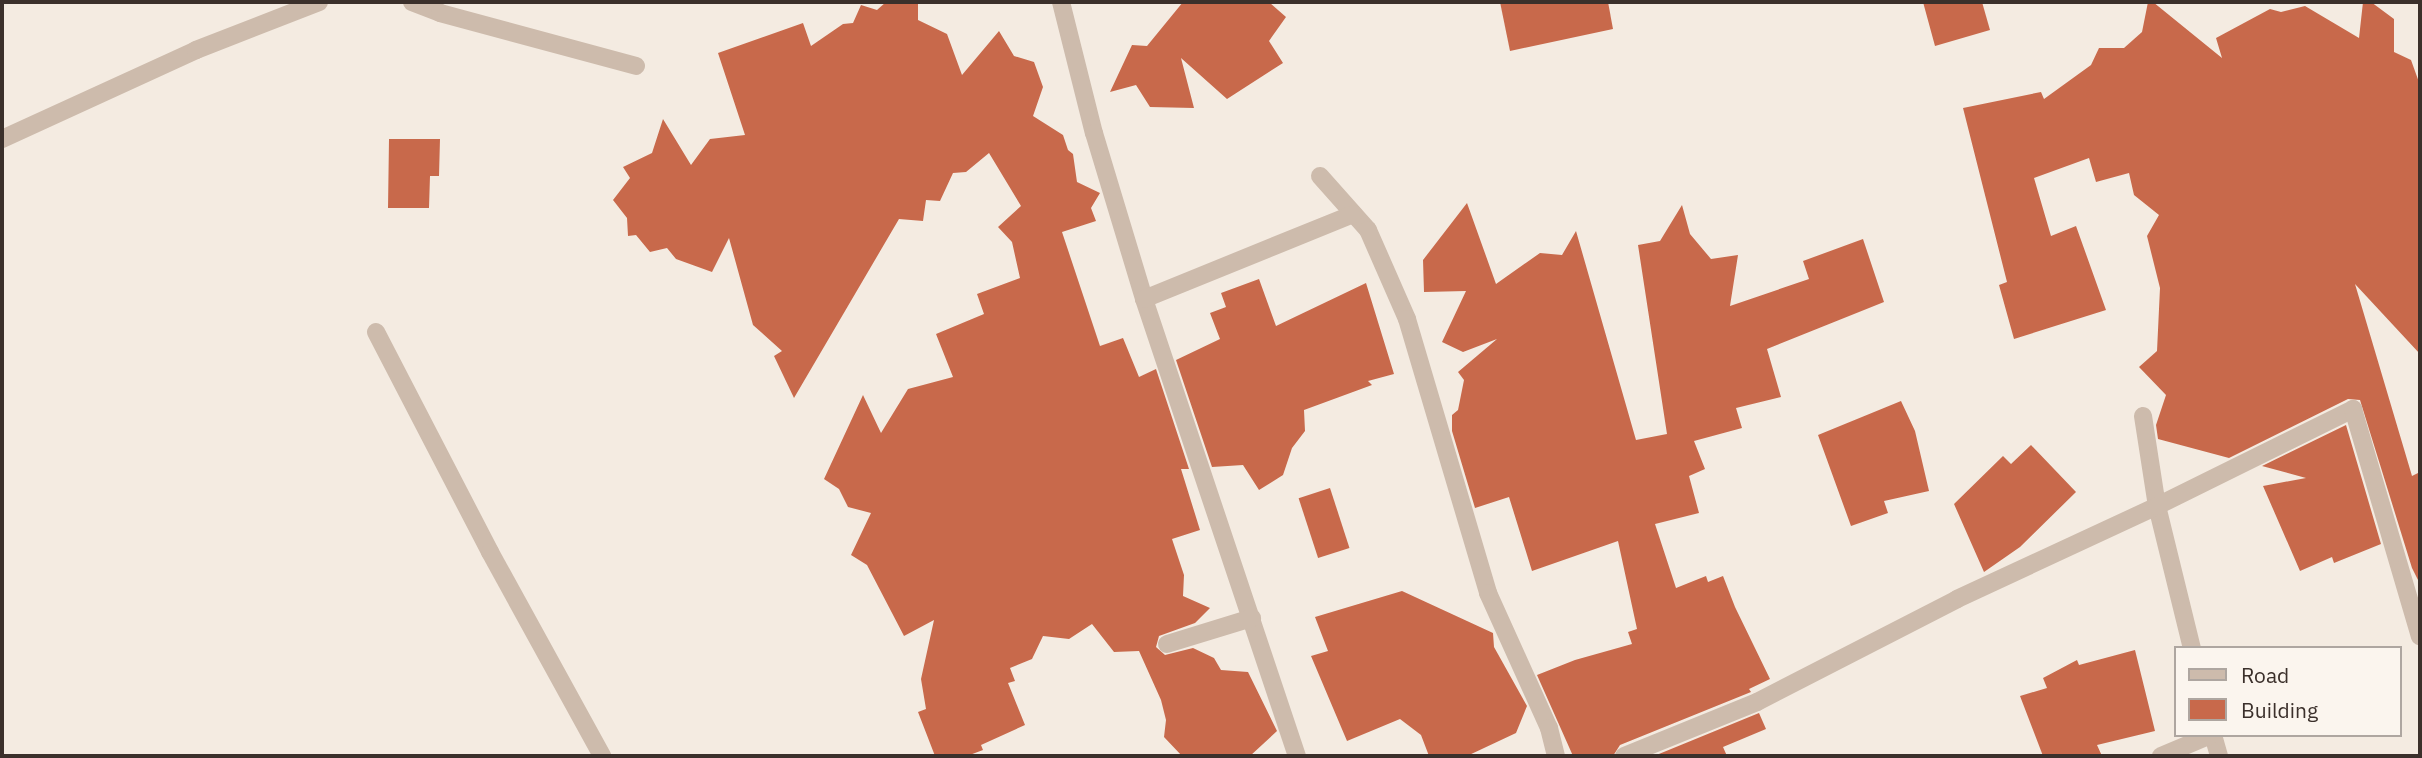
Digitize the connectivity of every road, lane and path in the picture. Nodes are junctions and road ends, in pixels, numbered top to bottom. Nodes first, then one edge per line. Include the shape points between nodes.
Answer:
1 (319, 2) edge
2 (412, 2) edge
3 (1061, 2) edge
4 (636, 66) dead end
5 (2, 139) edge
6 (1320, 176) dead end
7 (1353, 214) junction
8 (1144, 299) junction
9 (376, 332) dead end
10 (2143, 416) dead end
11 (2157, 506) junction
12 (1252, 618) junction
13 (2420, 636) edge
14 (1167, 644) dead end
15 (2192, 646) edge
16 (2207, 737) edge
17 (2213, 737) edge
18 (602, 756) edge
19 (1297, 756) edge
20 (1556, 756) edge
21 (1624, 756) edge
22 (2161, 756) edge
23 (2219, 756) edge

1 - 5 street via 196,50
2 - 4 street
3 - 8 street
6 - 7 street
7 - 8 street
7 - 20 street via 1368,230 1407,319 1488,593 1549,729
8 - 12 street
9 - 18 street
10 - 11 street
11 - 13 street via 2353,409
11 - 15 street
11 - 21 street via 1957,599 1757,702
12 - 14 street
12 - 19 street
16 - 22 street
17 - 23 street

